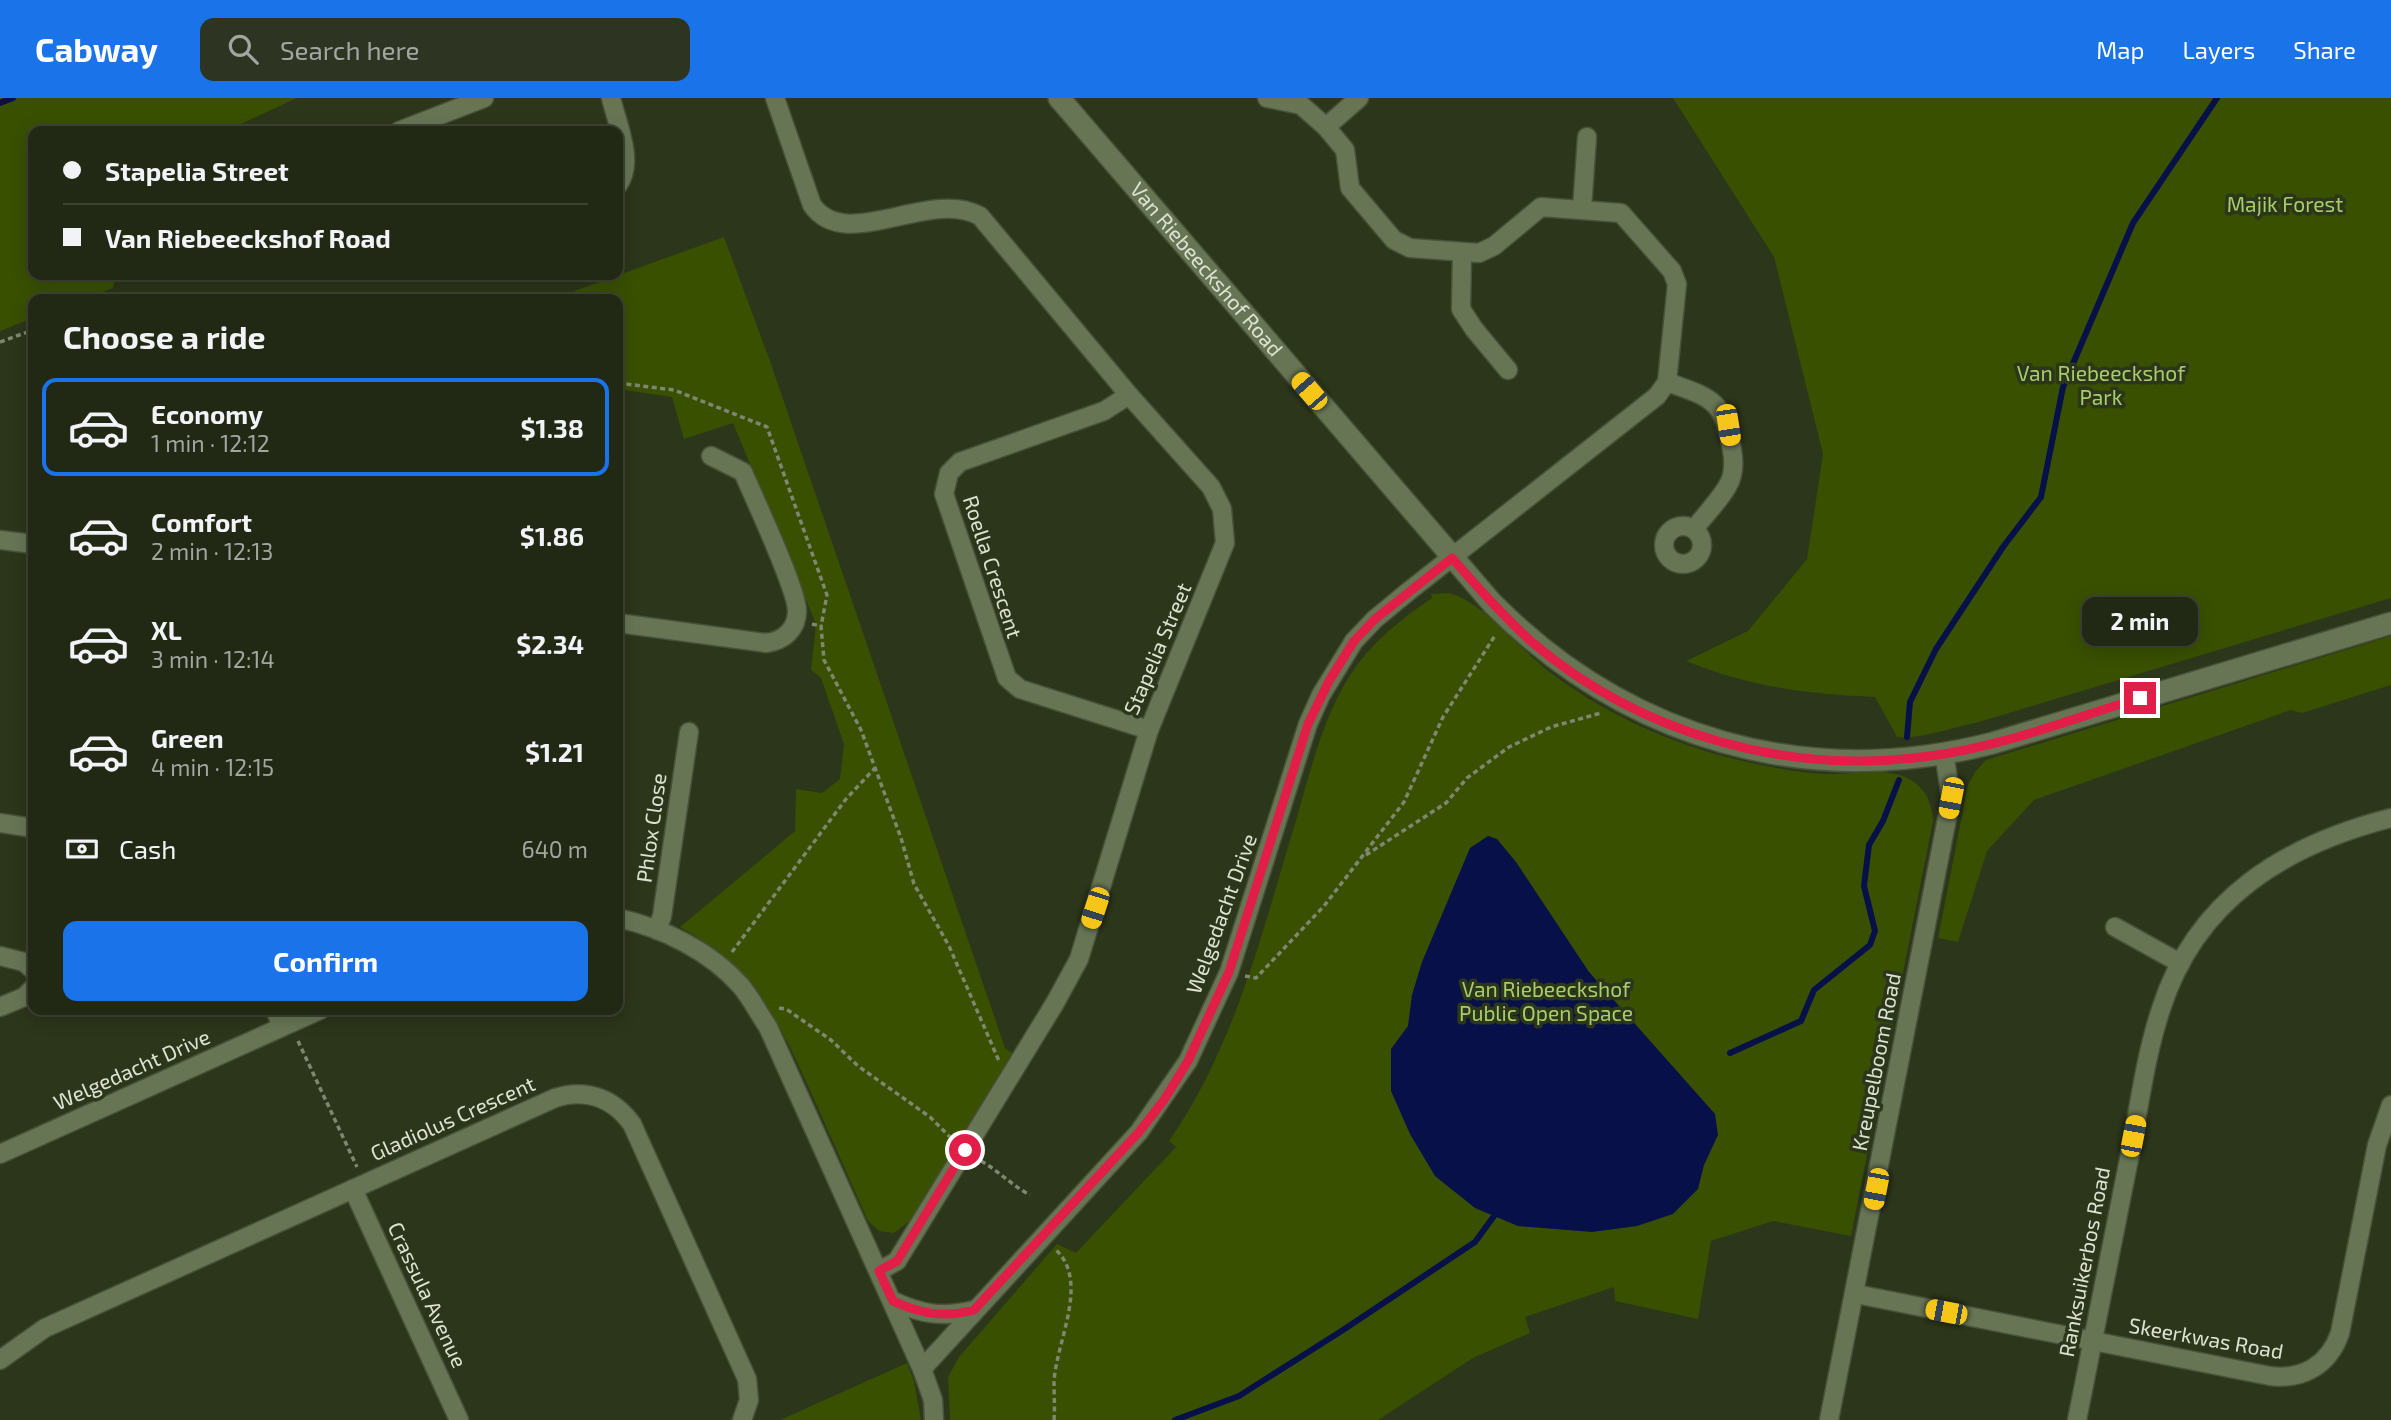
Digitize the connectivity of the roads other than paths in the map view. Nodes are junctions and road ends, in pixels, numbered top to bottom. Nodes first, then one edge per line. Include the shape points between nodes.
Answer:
1 (484, 98) edge
2 (611, 98) edge
3 (775, 98) edge
4 (1059, 98) edge
5 (1267, 98) edge
6 (1359, 98) edge
7 (412, 126) edge
8 (618, 126) edge
9 (1326, 127) junction
10 (1587, 137) dead end
11 (623, 145) edge
12 (623, 176) edge
13 (1582, 209) junction
14 (1462, 253) junction
15 (1508, 370) dead end
16 (1667, 382) junction
17 (1129, 395) junction
18 (711, 456) dead end
19 (1693, 529) dead end
20 (0, 540) edge
21 (28, 543) edge
22 (1452, 558) junction
23 (2391, 623) edge
24 (623, 625) edge
25 (1149, 730) junction
26 (689, 732) dead end
27 (1944, 753) junction
28 (2391, 818) edge
29 (0, 823) edge
30 (28, 827) edge
31 (623, 920) edge
32 (2115, 927) dead end
33 (657, 930) junction
34 (0, 956) edge
35 (2180, 964) junction
36 (28, 966) edge
37 (28, 993) edge
38 (0, 1007) edge
39 (302, 1015) edge
40 (283, 1020) edge
41 (2391, 1105) edge
42 (0, 1154) edge
43 (359, 1186) junction
44 (879, 1271) junction
45 (1856, 1294) junction
46 (893, 1301) junction
47 (974, 1310) junction
48 (2093, 1341) junction
49 (0, 1360) edge
50 (922, 1368) junction
51 (459, 1420) edge
52 (742, 1420) edge
53 (934, 1420) edge
54 (1829, 1420) edge
55 (2077, 1420) edge

1 - 7 street
2 - 8 street
3 - 17 street, Stapelia Street via 812,205 821,216 832,222 880,223 950,207 980,216
4 - 22 street, Van Riebeeckshof Road
5 - 9 street via 1301,105
6 - 9 street
9 - 14 street via 1345,150 1349,188 1394,240 1410,248
10 - 13 street
11 - 12 street
13 - 14 street via 1541,207 1494,246 1479,253
13 - 16 street via 1621,213 1672,271 1677,284
14 - 15 street via 1461,309
16 - 19 street via 1717,405 1728,425 1733,459 1729,485
16 - 22 street, Welgedacht Drive via 1622,426
17 - 25 street, Stapelia Street via 1211,487 1226,532 1219,565 1182,643
17 - 25 street, Roella Crescent via 1104,411 960,462 949,473 944,494 1007,678 1020,690
18 - 24 street via 743,472 797,605 796,622 787,635 766,643
20 - 21 street
22 - 27 street, Van Riebeeckshof Road via 1511,622 1558,662 1614,698 1679,729 1782,755 1863,761
22 - 47 street, Welgedacht Drive via 1375,619 1337,666 1308,724 1229,972 1188,1061 1164,1100
23 - 27 street, Van Riebeeckshof Road via 1993,743
25 - 44 street, Stapelia Street via 1079,959 897,1261
26 - 33 street, Phlox Close
27 - 45 street, Kreupelboom Road via 1951,798
28 - 35 street, Ranksuikerbos Road via 2316,841 2270,866 2228,900
29 - 30 street
31 - 33 street
32 - 35 street
33 - 44 street via 721,968 741,986 768,1027
34 - 36 street
35 - 48 street, Ranksuikerbos Road via 2155,1027
37 - 38 street
39 - 40 street, Welgedacht Drive
40 - 42 street, Welgedacht Drive
41 - 48 street, Skeerkwas Road via 2377,1145 2340,1333 2331,1352 2316,1367 2282,1378
43 - 49 street, Gladiolus Crescent via 45,1328
43 - 51 street, Crassula Avenue
43 - 52 street, Gladiolus Crescent via 555,1098 580,1093 615,1105 632,1124 747,1379 749,1400
44 - 46 street
45 - 48 street, Skeerkwas Road
45 - 54 street, Kreupelboom Road
46 - 47 street via 924,1314 946,1316
46 - 50 street
47 - 50 street, Welgedacht Drive
48 - 55 street, Ranksuikerbos Road
50 - 53 street via 933,1400

